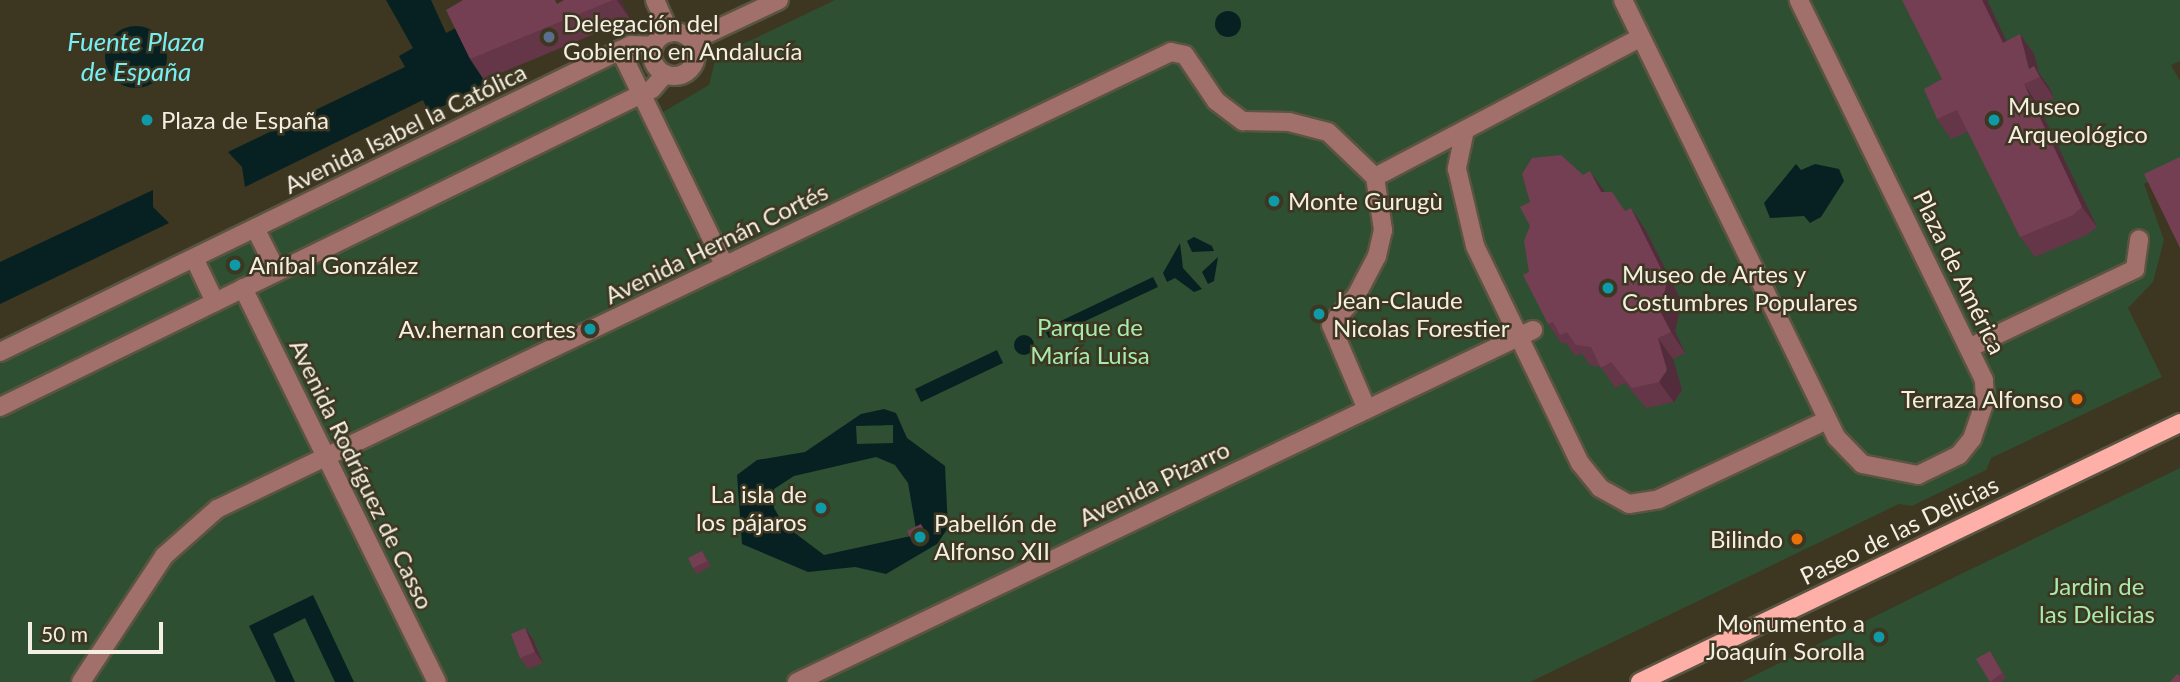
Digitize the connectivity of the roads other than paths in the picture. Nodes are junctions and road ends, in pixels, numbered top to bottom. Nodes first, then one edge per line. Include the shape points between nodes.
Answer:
1 (655, 0) edge
2 (779, 0) edge
3 (1623, 0) edge
4 (1799, 0) edge
5 (670, 33) junction
6 (1640, 38) junction
7 (692, 41) junction
8 (654, 46) junction
9 (621, 50) junction
10 (665, 74) junction
11 (642, 94) junction
12 (1465, 130) junction
13 (1375, 177) junction
14 (255, 228) junction
15 (2139, 239) dead end
16 (194, 258) junction
17 (725, 265) junction
18 (277, 272) junction
19 (243, 288) junction
20 (215, 302) junction
21 (1527, 332) junction
22 (1971, 346) junction
23 (0, 352) edge
24 (0, 407) edge
25 (1366, 407) junction
26 (1827, 420) junction
27 (2180, 423) edge
28 (326, 457) junction
29 (80, 682) edge
30 (437, 682) edge
31 (797, 682) edge
32 (1640, 682) edge

1 - 5 street
2 - 7 street
3 - 6 street, Plaza de América
4 - 22 street, Plaza de América
5 - 7 street
5 - 8 street
6 - 12 street
6 - 26 street, Plaza de América
7 - 10 street via 691,68
8 - 9 street, Avenida Isabel la Católica
8 - 10 street via 654,62
9 - 11 street
9 - 14 street, Avenida Isabel la Católica
10 - 11 street
11 - 17 street
11 - 18 street
12 - 13 street
12 - 21 street via 1457,169 1461,208
13 - 17 street, Avenida Hernán Cortés via 1328,132 1289,122 1243,121 1216,101 1185,55 1171,52
13 - 25 street via 1382,230 1377,256 1356,296 1331,325
14 - 16 street, Avenida Isabel la Católica
14 - 18 street
15 - 22 street via 2135,269
16 - 20 street
16 - 23 street
17 - 28 street, Avenida Hernán Cortés
18 - 19 street
19 - 20 street
19 - 28 street, Avenida Rodríguez de Casso
20 - 24 street
21 - 25 street, Avenida Pizarro
21 - 26 street via 1580,463 1600,488 1629,504 1704,481
22 - 26 street, Plaza de América via 1984,380 1981,421 1959,455 1938,468 1917,475 1880,472 1847,452
25 - 31 street, Avenida Pizarro
27 - 32 main road, Paseo de las Delicias
28 - 29 street, Avenida Hernán Cortés via 217,509 185,536
28 - 30 street, Avenida Rodríguez de Casso

